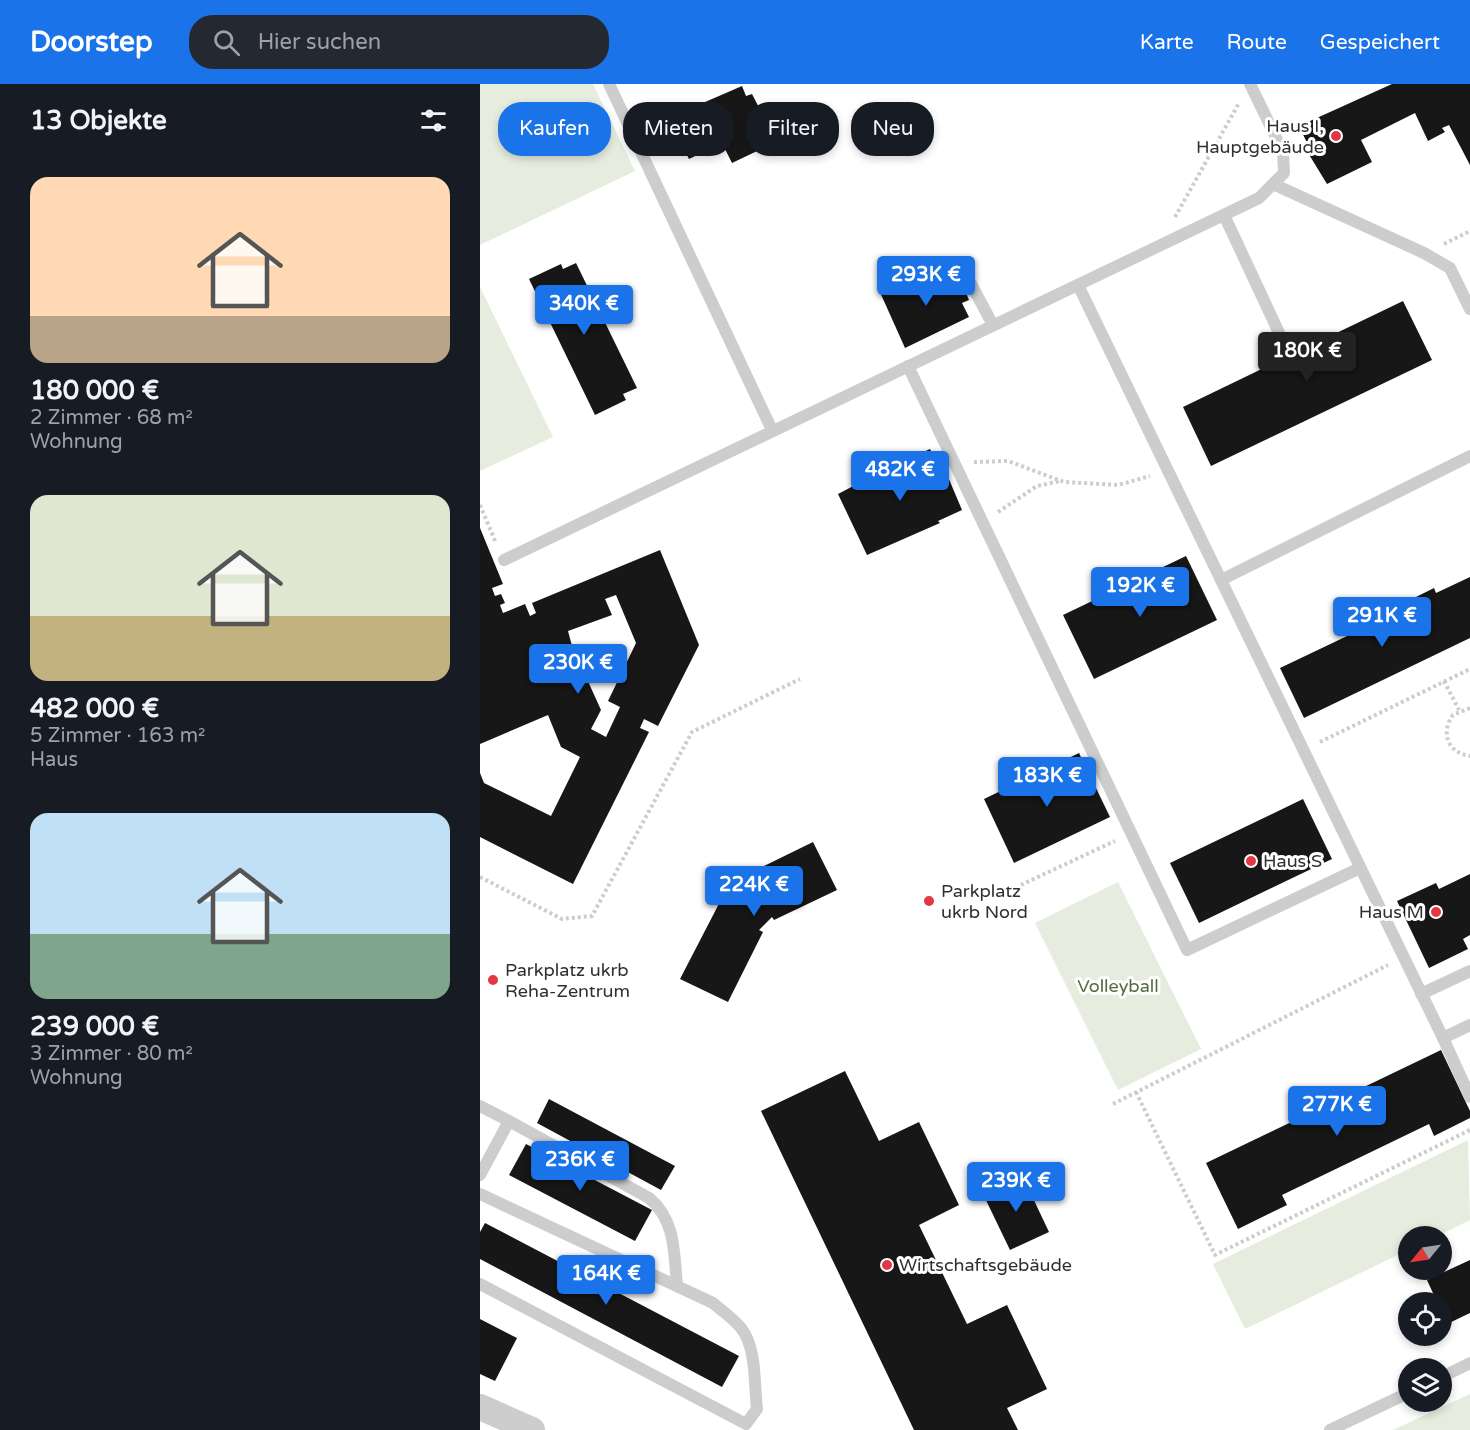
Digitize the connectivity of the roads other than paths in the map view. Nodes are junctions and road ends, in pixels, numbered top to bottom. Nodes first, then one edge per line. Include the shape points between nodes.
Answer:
1 (609, 84) edge
2 (1247, 89) edge
3 (1273, 184) junction
4 (1224, 215) junction
5 (970, 282) dead end
6 (1078, 285) junction
7 (1470, 309) edge
8 (993, 326) junction
9 (1281, 337) dead end
10 (908, 366) junction
11 (772, 430) junction
12 (1470, 456) edge
13 (504, 561) road end
14 (1221, 580) junction
15 (1360, 868) junction
16 (1470, 971) edge
17 (1421, 994) junction
18 (1470, 1025) edge
19 (1443, 1038) junction
20 (1470, 1097) edge
21 (480, 1106) edge
22 (509, 1121) junction
23 (480, 1175) edge
24 (480, 1194) edge
25 (480, 1284) edge
26 (677, 1286) junction
27 (1470, 1363) edge
28 (1452, 1372) edge
29 (1398, 1398) edge
30 (480, 1407) edge
31 (532, 1430) edge
32 (1330, 1430) edge

1 - 11 lane
2 - 3 lane via 1284,152 1284,173
3 - 4 lane via 1259,198
3 - 7 lane via 1450,268
4 - 6 lane
4 - 9 lane
5 - 8 lane
6 - 8 lane
6 - 14 lane
8 - 10 lane
10 - 11 lane
10 - 15 lane via 1187,950
11 - 13 lane
12 - 14 lane
14 - 15 lane
15 - 17 lane
16 - 17 lane
17 - 19 lane
18 - 19 lane
19 - 20 lane
21 - 22 lane
22 - 23 lane
22 - 26 lane via 661,1208 672,1233
24 - 26 lane
25 - 26 lane via 746,1424 756,1409 751,1352 742,1329 713,1303
27 - 28 lane
29 - 32 lane
30 - 31 street

